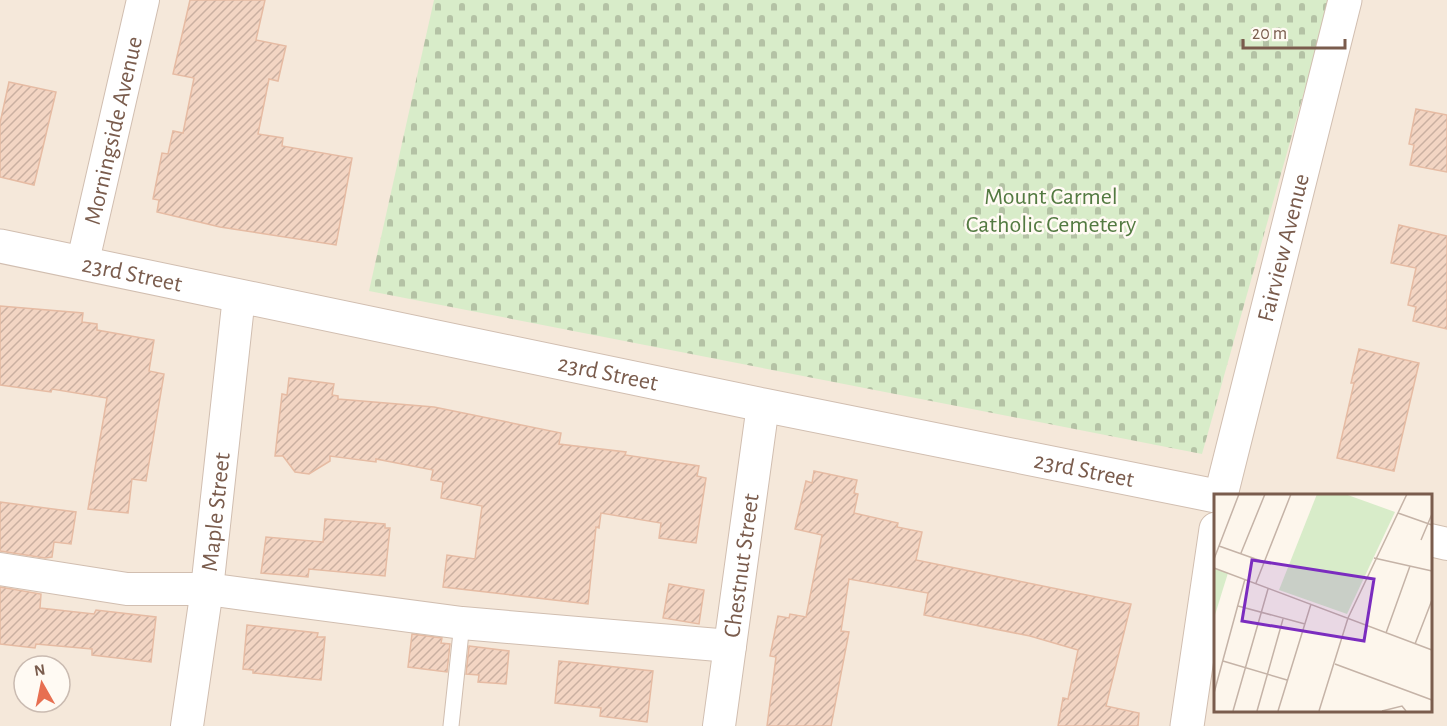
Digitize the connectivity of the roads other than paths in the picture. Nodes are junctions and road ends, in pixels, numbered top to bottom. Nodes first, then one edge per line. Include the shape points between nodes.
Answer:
1 (143, 0) edge
2 (1345, 0) edge
3 (0, 246) edge
4 (83, 261) junction
5 (239, 296) junction
6 (763, 405) junction
7 (1221, 494) edge
8 (1214, 496) edge
9 (1432, 540) edge
10 (1214, 543) edge
11 (1447, 544) edge
12 (0, 569) edge
13 (207, 590) junction
14 (462, 623) junction
15 (730, 646) junction
16 (187, 726) edge
17 (451, 726) edge
18 (719, 726) edge
19 (1187, 726) edge

1 - 4 street, Morningside Avenue
2 - 7 street, Fairview Avenue
3 - 4 street, 23rd Street
4 - 5 street, 23rd Street
5 - 6 street, 23rd Street
5 - 13 street, Maple Street
6 - 8 street, 23rd Street
6 - 15 street, Chestnut Street
9 - 11 street
10 - 19 street
12 - 13 street via 128,589
13 - 14 street
13 - 16 street, Maple Street
14 - 15 street
14 - 17 lane
15 - 18 street, Chestnut Street

